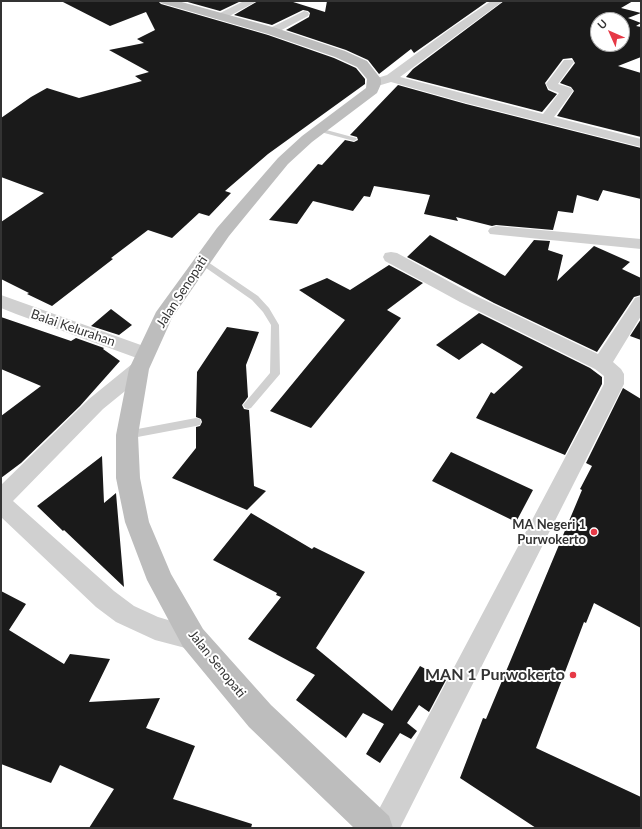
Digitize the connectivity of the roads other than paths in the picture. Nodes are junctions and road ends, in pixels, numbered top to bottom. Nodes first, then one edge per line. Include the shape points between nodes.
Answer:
1 (165, 1) edge
2 (252, 1) edge
3 (498, 1) edge
4 (304, 14) dead end
5 (220, 17) junction
6 (272, 31) junction
7 (568, 62) dead end
8 (383, 81) junction
9 (547, 118) junction
10 (319, 130) junction
11 (354, 139) dead end
12 (641, 143) edge
13 (496, 230) dead end
14 (641, 244) edge
15 (391, 257) dead end
16 (202, 261) junction
17 (1, 301) edge
18 (641, 302) edge
19 (142, 361) junction
20 (602, 364) junction
21 (248, 405) dead end
22 (196, 422) dead end
23 (127, 435) junction
24 (1, 499) edge
25 (1, 504) edge
26 (193, 638) junction
27 (377, 828) edge
28 (384, 828) edge

1 - 5 main road
2 - 5 street
3 - 8 street
4 - 6 street
5 - 6 main road
6 - 8 main road via 357,61 374,79
7 - 9 street via 552,84 567,90
8 - 9 street
8 - 10 main road, Jalan Senopati
9 - 12 street
10 - 11 lane
10 - 16 main road, Jalan Senopati via 283,161
13 - 14 street
15 - 20 street via 466,298
16 - 19 main road, Jalan Senopati via 163,317
16 - 21 lane via 255,298 275,325 275,374
17 - 19 street, Balai Kelurahan
18 - 20 street
19 - 23 main road, Jalan Senopati
19 - 24 street
20 - 28 street via 614,374 614,384
22 - 23 lane
23 - 26 main road, Jalan Senopati via 128,478 137,522 160,580
25 - 26 street via 105,599 125,614 155,628
26 - 27 main road, Jalan Senopati via 260,716

